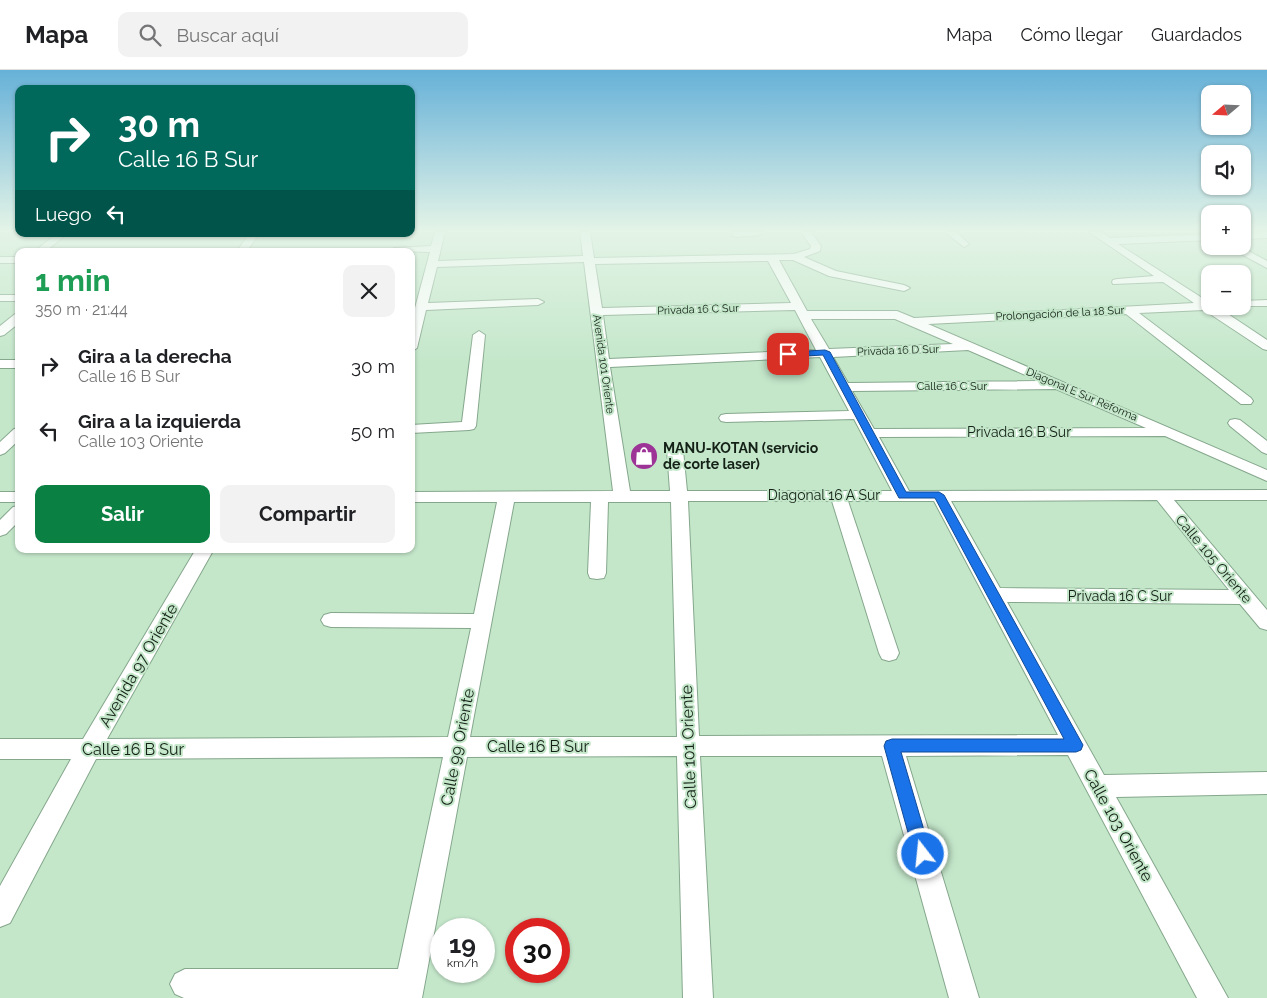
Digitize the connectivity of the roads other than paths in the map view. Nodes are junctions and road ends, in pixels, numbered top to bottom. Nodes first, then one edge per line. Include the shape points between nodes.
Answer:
1 (429, 275) edge
2 (591, 275) edge
3 (782, 275) edge
4 (840, 275) edge
5 (1160, 275) edge
6 (1166, 279) junction
7 (1118, 282) dead end
8 (904, 288) dead end
9 (0, 298) edge
10 (15, 298) edge
11 (538, 302) dead end
12 (1201, 302) edge
13 (1267, 303) edge
14 (1251, 304) edge
15 (1201, 306) edge
16 (422, 307) junction
17 (1128, 310) junction
18 (803, 311) junction
19 (596, 312) junction
20 (1221, 315) edge
21 (903, 318) junction
22 (15, 320) edge
23 (0, 332) edge
24 (415, 333) edge
25 (479, 335) dead end
26 (971, 346) junction
27 (1267, 346) edge
28 (825, 352) junction
29 (604, 363) junction
30 (0, 364) edge
31 (15, 364) edge
32 (1061, 385) junction
33 (844, 387) junction
34 (1246, 400) dead end
35 (859, 415) junction
36 (726, 418) dead end
37 (1235, 423) dead end
38 (415, 429) edge
39 (1169, 432) junction
40 (869, 433) junction
41 (15, 436) edge
42 (1267, 449) edge
43 (0, 450) edge
44 (675, 450) dead end
45 (1267, 476) edge
46 (1161, 494) junction
47 (838, 495) junction
48 (903, 495) junction
49 (939, 495) junction
50 (507, 496) junction
51 (600, 496) junction
52 (622, 496) junction
53 (679, 496) junction
54 (0, 497) edge
55 (15, 497) edge
56 (415, 497) edge
57 (1264, 497) edge
58 (15, 514) edge
59 (0, 530) edge
60 (202, 553) edge
61 (597, 573) dead end
62 (994, 595) junction
63 (1246, 597) junction
64 (330, 620) dead end
65 (482, 621) junction
66 (1267, 623) edge
67 (889, 653) dead end
68 (1076, 745) junction
69 (688, 746) junction
70 (892, 746) junction
71 (457, 747) junction
72 (0, 749) edge
73 (89, 749) junction
74 (1267, 783) edge
75 (1098, 786) junction
76 (0, 913) edge
77 (185, 984) dead end
78 (408, 991) edge
79 (698, 998) edge
80 (964, 998) edge
81 (1213, 998) edge

1 - 16 street
2 - 19 street, Avenida 101 Oriente
3 - 18 street
4 - 8 street
5 - 6 street
6 - 7 street
6 - 12 street
9 - 10 street
11 - 16 street
13 - 14 street
15 - 17 street, Prolongación de la 18 Sur
16 - 24 street
17 - 21 street, Prolongación de la 18 Sur
17 - 34 street
18 - 19 street, Privada 16 C Sur
18 - 21 street, Prolongación de la 18 Sur
18 - 28 street
19 - 29 street, Avenida 101 Oriente
20 - 27 street
21 - 26 street, Diagonal E Sur Reforma
22 - 23 street
25 - 38 street via 469,426
26 - 28 street, Privada 16 D Sur
26 - 32 street, Diagonal E Sur Reforma
28 - 29 street
28 - 33 street
29 - 52 street, Avenida 101 Oriente
30 - 31 street
32 - 33 street, Calle 16 C Sur
32 - 39 street, Diagonal E Sur Reforma
33 - 35 street
35 - 36 street
35 - 40 street
37 - 42 street
39 - 40 street, Privada 16 B Sur
39 - 45 street, Diagonal E Sur Reforma
40 - 48 street
41 - 43 street
44 - 53 street, Calle 101 Oriente
46 - 49 street, Diagonal 16 A Sur
46 - 57 street, Diagonal 16 A Sur
46 - 63 street, Calle 105 Oriente
47 - 48 street, Diagonal 16 A Sur
47 - 53 street, Diagonal 16 A Sur
47 - 67 street
48 - 49 street, Diagonal 16 A Sur
49 - 62 street, Calle 103 Oriente
50 - 51 street, Diagonal 16 A Sur
50 - 56 street, Diagonal 16 A Sur
50 - 65 street, Calle 99 Oriente
51 - 52 street, Diagonal 16 A Sur
51 - 61 street
52 - 53 street, Diagonal 16 A Sur
53 - 69 street, Calle 101 Oriente
54 - 55 street
58 - 59 street
60 - 73 street, Avenida 97 Oriente
62 - 63 street, Privada 16 C Sur
62 - 68 street, Calle 103 Oriente
63 - 66 street, Calle 105 Oriente
64 - 65 street
65 - 71 street, Calle 99 Oriente
68 - 70 street, Calle 16 B Sur
68 - 75 street, Calle 103 Oriente
69 - 70 street, Calle 16 B Sur
69 - 71 street, Calle 16 B Sur
69 - 79 street, Calle 101 Oriente
70 - 80 street
71 - 73 street, Calle 16 B Sur
71 - 78 street, Calle 99 Oriente
72 - 73 street, Calle 16 B Sur
73 - 76 street, Avenida 97 Oriente
74 - 75 street
75 - 81 street, Calle 103 Oriente
77 - 78 street

